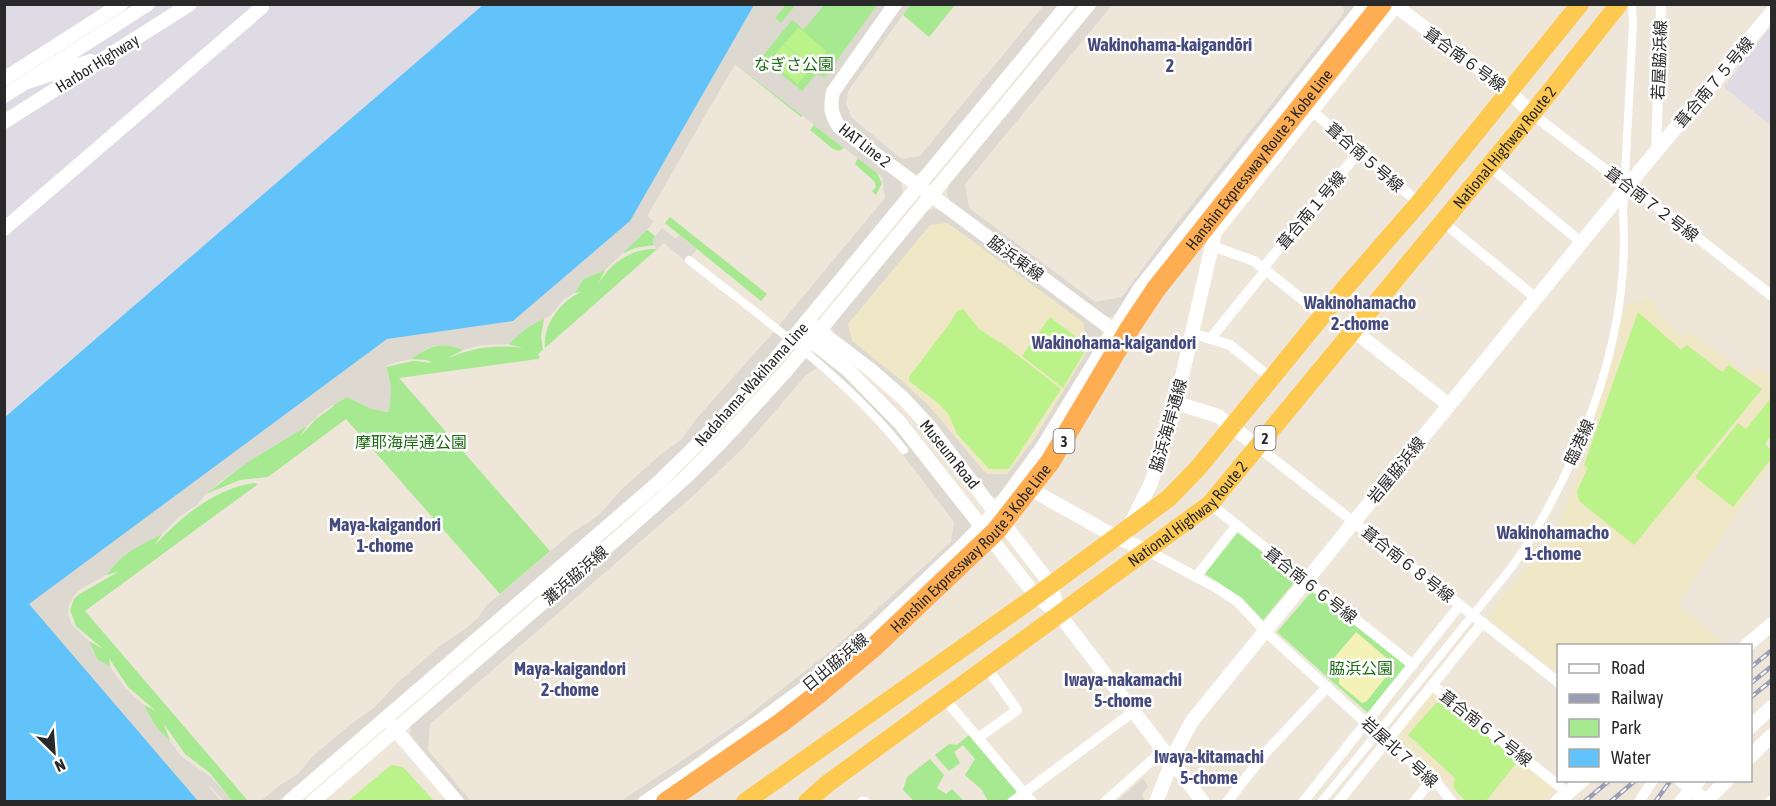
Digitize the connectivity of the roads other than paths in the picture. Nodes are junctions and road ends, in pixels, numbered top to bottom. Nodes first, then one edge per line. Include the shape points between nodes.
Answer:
1 (121, 4) edge
2 (148, 4) edge
3 (180, 4) edge
4 (190, 4) edge
5 (895, 4) edge
6 (1068, 4) edge
7 (1089, 4) edge
8 (1365, 4) edge
9 (1661, 4) edge
10 (1391, 5) edge
11 (262, 6) dead end
12 (1571, 7) edge
13 (1628, 7) edge
14 (1772, 12) edge
15 (4, 79) edge
16 (27, 82) junction
17 (1510, 92) junction
18 (4, 96) edge
19 (1311, 110) junction
20 (1532, 114) junction
21 (4, 116) edge
22 (4, 122) edge
23 (1359, 152) junction
24 (1656, 152) junction
25 (1489, 166) junction
26 (1629, 184) junction
27 (919, 186) junction
28 (931, 195) junction
29 (1419, 203) junction
30 (1443, 222) junction
31 (4, 229) edge
32 (1581, 242) junction
33 (1212, 246) junction
34 (689, 260) dead end
35 (1264, 269) junction
36 (1772, 296) edge
37 (1536, 297) junction
38 (1323, 316) junction
39 (803, 326) junction
40 (1113, 330) junction
41 (1354, 331) junction
42 (1192, 333) junction
43 (815, 336) junction
44 (1210, 339) junction
45 (1271, 378) junction
46 (1176, 403) junction
47 (1449, 405) junction
48 (1231, 426) junction
49 (1258, 447) junction
50 (904, 450) dead end
51 (1018, 482) junction
52 (1210, 504) junction
53 (995, 512) junction
54 (1354, 522) junction
55 (1237, 525) junction
56 (981, 527) junction
57 (1122, 533) junction
58 (1148, 551) junction
59 (1196, 577) junction
60 (1307, 581) junction
61 (1051, 585) junction
62 (1036, 596) junction
63 (1460, 605) junction
64 (1059, 614) junction
65 (1483, 622) junction
66 (1772, 624) edge
67 (1266, 632) junction
68 (1747, 644) edge
69 (1413, 665) junction
70 (987, 668) junction
71 (1557, 681) edge
72 (1432, 685) junction
73 (1327, 687) junction
74 (944, 698) junction
75 (1772, 707) edge
76 (1133, 712) junction
77 (390, 724) junction
78 (1752, 725) edge
79 (1364, 726) junction
80 (1772, 735) edge
81 (978, 738) junction
82 (1386, 743) junction
83 (1752, 755) edge
84 (807, 758) junction
85 (1171, 762) junction
86 (1433, 778) junction
87 (1581, 782) edge
88 (1652, 782) edge
89 (1725, 782) edge
90 (1690, 783) edge
91 (819, 795) edge
92 (1028, 797) edge
93 (1563, 797) edge
94 (289, 801) edge
95 (312, 801) edge
96 (457, 801) edge
97 (645, 801) edge
98 (666, 801) edge
99 (686, 801) edge
100 (745, 801) edge
101 (759, 801) edge
102 (791, 801) edge
103 (1012, 801) edge
104 (1105, 801) edge
105 (1156, 801) edge
106 (1203, 801) edge
107 (1227, 801) edge
108 (1303, 801) edge
109 (1321, 801) edge
110 (1338, 801) edge
111 (1414, 801) edge
112 (1452, 801) edge
113 (1639, 801) edge
114 (1681, 801) edge
115 (1706, 801) edge

1 - 15 street
2 - 16 street
3 - 21 street, Harbor Highway
4 - 16 street via 86,63
4 - 22 street, Harbor Highway
5 - 27 street, HAT Line 2 via 833,92 830,104 839,127
6 - 27 street, Nadahama-Wakihama Line
7 - 28 street, Nadahama-Wakihama Line
8 - 40 street, 日出脇浜線 via 1140,288
9 - 24 street, 若屋脇浜線
10 - 17 street, 葺合南６号線
10 - 19 street, 脇浜海岸通線
10 - 98 highway, Hanshin Expressway Route 3 Kobe Line / 3 via 1156,290 1050,462 996,531 817,695
10 - 99 highway, Hanshin Expressway Route 3 Kobe Line / 3 via 1165,296 1058,468 1004,537 954,588 830,699
11 - 31 street
12 - 17 highway, National Highway Route 2 / 2
13 - 20 highway, National Highway Route 2 / 2
13 - 109 street, 臨港線 via 1633,24 1622,266 1613,339 1590,418 1521,554
14 - 24 street, 葺合南７５号線
16 - 18 street
17 - 20 street, 葺合南６号線
17 - 29 highway, National Highway Route 2 / 2
19 - 23 street, 葺合南５号線
19 - 33 street, 脇浜海岸通線 via 1215,232
20 - 25 highway, National Highway Route 2 / 2
20 - 26 street, 葺合南７２号線
23 - 29 street, 葺合南５号線
23 - 35 street, 葺合南１号線
24 - 26 street, 岩屋脇浜線
25 - 30 highway, National Highway Route 2 / 2
25 - 32 street
26 - 32 street, 岩屋脇浜線
26 - 36 street, 葺合南７２号線
27 - 28 street, 脇浜東線
27 - 39 street, Nadahama-Wakihama Line
28 - 40 street, 脇浜東線
28 - 43 street, Nadahama-Wakihama Line
29 - 38 highway, National Highway Route 2 / 2
30 - 37 street
30 - 41 highway, National Highway Route 2 / 2
32 - 37 street, 岩屋脇浜線
33 - 35 street via 1254,261
33 - 42 street, 脇浜海岸通線
34 - 50 street via 859,399
35 - 38 street
35 - 44 street, 葺合南１号線
37 - 47 street, 岩屋脇浜線
38 - 45 highway, National Highway Route 2 / 2
39 - 43 street, Museum Road
39 - 77 street, Nadahama-Wakihama Line via 749,390 660,481
40 - 51 street, 日出脇浜線
41 - 47 street
41 - 49 highway, National Highway Route 2 / 2
42 - 44 street
42 - 46 street, 脇浜海岸通線
43 - 53 street, Museum Road via 871,370 904,399
43 - 56 street, Museum Road via 919,446
43 - 77 street, 灘浜脇浜線 via 759,402 687,476
44 - 45 street via 1230,345
45 - 48 highway, National Highway Route 2 / 2
46 - 48 street via 1218,416
46 - 57 street, 脇浜海岸通線 via 1151,483
47 - 54 street, 岩屋脇浜線
48 - 49 street
48 - 57 highway, National Highway Route 2 / 2 via 1169,498
49 - 52 highway, National Highway Route 2 / 2
49 - 54 street, 葺合南６８号線
51 - 53 street, 日出脇浜線
51 - 57 street
52 - 55 street, 葺合南６６号線
52 - 58 highway, National Highway Route 2 / 2
53 - 56 street, 日出脇浜線
53 - 61 street, Museum Road
54 - 60 street, 岩屋脇浜線
54 - 63 street, 葺合南６８号線
55 - 59 street
55 - 60 street, 葺合南６６号線
56 - 62 street, Museum Road
56 - 97 street, 日出脇浜線 via 853,649 805,688
57 - 58 street
57 - 61 highway, National Highway Route 2 / 2
58 - 59 street, 岩屋北７号線
58 - 64 highway, National Highway Route 2 / 2
59 - 67 street, 岩屋北７号線 via 1238,602
60 - 67 street, 岩屋脇浜線
60 - 69 street, 葺合南６６号線
61 - 62 highway, National Highway Route 2 / 2
61 - 64 street, Museum Road
62 - 64 street, Museum Road
62 - 84 highway, National Highway Route 2 / 2
63 - 65 street, 葺合南６８号線
63 - 69 street
64 - 70 highway, National Highway Route 2 / 2
64 - 76 street, Museum Road
65 - 71 street, 葺合南６８号線
65 - 72 street
66 - 68 street
67 - 73 street, 岩屋北７号線
67 - 85 street, 岩屋脇浜線 via 1192,720
69 - 79 street
70 - 74 highway, National Highway Route 2 / 2
70 - 81 street via 1017,710
72 - 82 street
72 - 93 street, 葺合南６７号線
73 - 79 street, 岩屋北７号線 via 1363,720
73 - 107 street
74 - 81 street
74 - 91 highway, National Highway Route 2 / 2
75 - 78 street
76 - 85 street, Museum Road
76 - 92 street
77 - 94 street, 灘浜脇浜線
77 - 95 street, 灘浜脇浜線
77 - 96 street
79 - 82 street, 岩屋北７号線
79 - 108 street
80 - 83 street
81 - 92 street
82 - 86 street, 岩屋北７号線
82 - 110 street
84 - 100 highway, National Highway Route 2 / 2
84 - 101 highway, National Highway Route 2 / 2
85 - 104 street via 1159,754
85 - 105 street, 岩屋脇浜線
85 - 106 street, Museum Road
86 - 111 street
86 - 112 street, 岩屋北７号線
87 - 93 street
88 - 113 street
89 - 115 street
90 - 114 street
90 - 115 street
91 - 102 highway, National Highway Route 2 / 2
92 - 103 street

